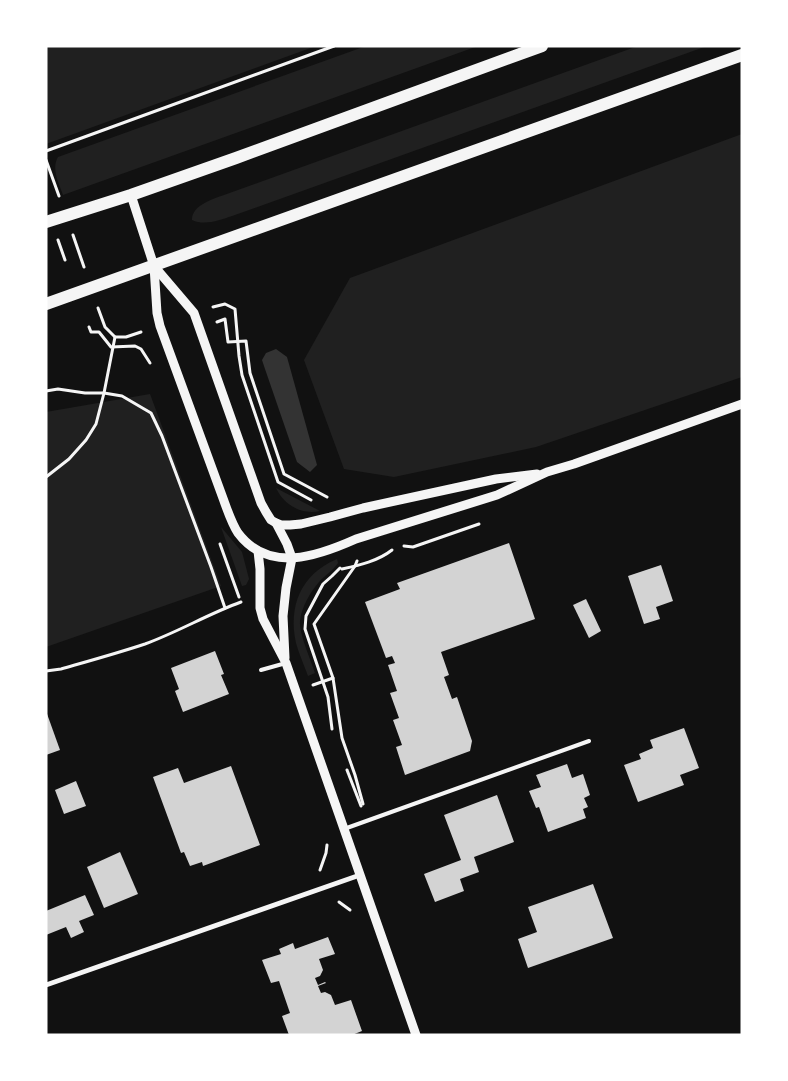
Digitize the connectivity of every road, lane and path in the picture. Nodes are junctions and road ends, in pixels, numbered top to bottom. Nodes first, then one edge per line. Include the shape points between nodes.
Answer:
1 (334, 46) edge
2 (542, 46) edge
3 (742, 55) edge
4 (46, 151) edge
5 (46, 160) edge
6 (131, 194) junction
7 (59, 197) dead end
8 (46, 222) edge
9 (72, 233) dead end
10 (57, 237) dead end
11 (79, 253) dead end
12 (65, 260) dead end
13 (154, 266) junction
14 (46, 304) edge
15 (89, 327) dead end
16 (115, 337) dead end
17 (113, 347) junction
18 (150, 363) dead end
19 (46, 391) edge
20 (104, 393) junction
21 (742, 404) edge
22 (547, 472) junction
23 (46, 478) edge
24 (276, 523) junction
25 (217, 537) dead end
26 (258, 551) junction
27 (292, 558) junction
28 (323, 584) dead end
29 (259, 598) junction
30 (241, 602) junction
31 (225, 608) junction
32 (244, 611) dead end
33 (286, 663) junction
34 (261, 670) dead end
35 (46, 671) edge
36 (335, 737) dead end
37 (589, 741) dead end
38 (346, 768) dead end
39 (367, 820) junction
40 (344, 829) junction
41 (327, 844) dead end
42 (360, 875) junction
43 (325, 887) junction
44 (352, 912) dead end
45 (46, 986) edge
46 (416, 1035) edge

1 - 4 path
2 - 6 main road
3 - 13 main road
5 - 7 path
6 - 8 main road
6 - 13 street
9 - 11 path
10 - 12 path
13 - 14 main road
13 - 24 street via 194,313 261,503
13 - 26 street via 160,326 232,521 238,533
15 - 17 path via 90,332 99,332
16 - 17 path
17 - 18 path via 136,346
17 - 20 path
19 - 20 path via 58,388
20 - 23 path via 96,424 86,440
20 - 31 path via 122,396 151,413
21 - 22 street
22 - 24 street via 496,479 301,524
22 - 27 street via 497,495 315,554
24 - 27 street
25 - 30 path
26 - 27 street via 276,558
26 - 29 street
27 - 33 street via 284,616
28 - 36 path via 306,616 306,629 326,689
29 - 30 path
29 - 33 street via 263,618
30 - 31 path
30 - 32 path
31 - 35 path via 146,643
33 - 34 lane
33 - 40 street
37 - 39 lane
38 - 39 path
39 - 40 lane
40 - 42 street
41 - 43 path via 320,871
42 - 43 street
42 - 46 street
43 - 44 path via 331,901 346,906
43 - 45 street

